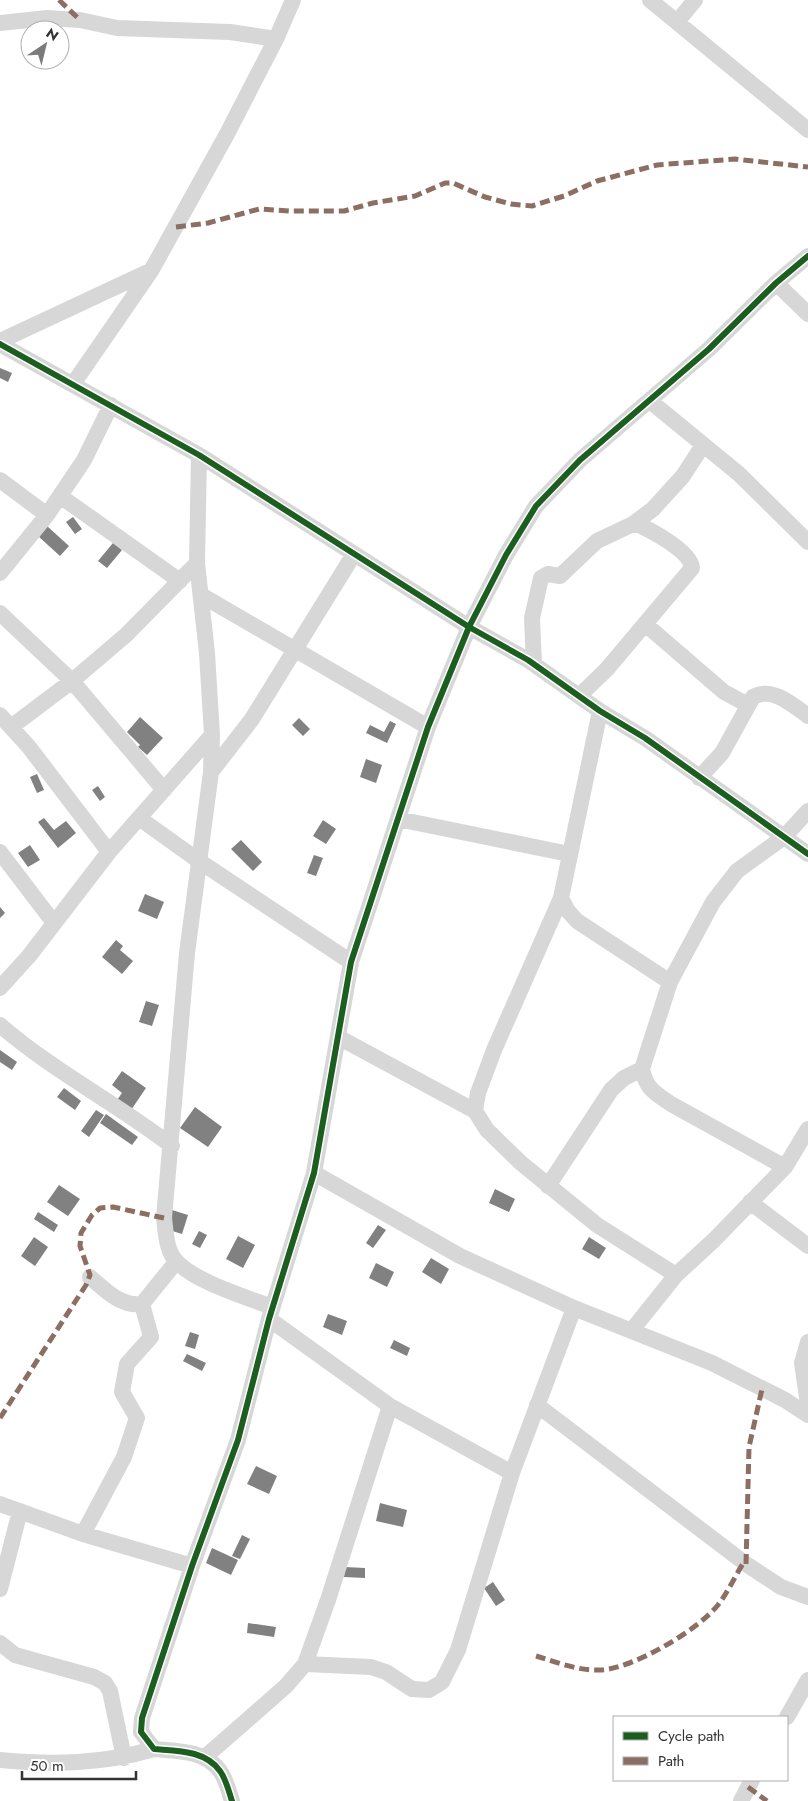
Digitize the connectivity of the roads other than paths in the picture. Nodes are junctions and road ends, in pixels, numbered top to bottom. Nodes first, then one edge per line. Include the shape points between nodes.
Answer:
1 (293, 0) edge
2 (650, 0) edge
3 (695, 0) edge
4 (677, 22) junction
5 (0, 23) edge
6 (276, 40) junction
7 (808, 130) edge
8 (808, 256) edge
9 (151, 271) junction
10 (776, 283) junction
11 (808, 314) edge
12 (0, 342) edge
13 (74, 384) junction
14 (650, 401) junction
15 (111, 405) junction
16 (703, 445) junction
17 (199, 455) junction
18 (0, 480) edge
19 (60, 496) junction
20 (47, 515) junction
21 (634, 522) junction
22 (808, 542) edge
23 (354, 554) junction
24 (197, 563) junction
25 (0, 573) edge
26 (180, 581) junction
27 (201, 595) junction
28 (0, 614) edge
29 (645, 624) junction
30 (469, 627) junction
31 (295, 651) junction
32 (534, 664) junction
33 (72, 681) junction
34 (579, 696) junction
35 (748, 706) junction
36 (600, 710) junction
37 (808, 716) edge
38 (5, 721) edge
39 (428, 727) junction
40 (212, 735) junction
41 (211, 772) junction
42 (699, 778) junction
43 (164, 790) junction
44 (808, 811) edge
45 (139, 818) junction
46 (398, 819) junction
47 (784, 837) junction
48 (0, 852) edge
49 (109, 852) junction
50 (569, 854) junction
51 (808, 854) edge
52 (199, 861) junction
53 (561, 898) junction
54 (54, 923) junction
55 (351, 962) junction
56 (670, 982) junction
57 (0, 988) edge
58 (0, 1025) edge
59 (338, 1036) junction
60 (642, 1069) junction
61 (475, 1112) junction
62 (808, 1128) edge
63 (172, 1146) junction
64 (785, 1168) junction
65 (314, 1173) junction
66 (548, 1186) junction
67 (750, 1202) junction
68 (808, 1246) edge
69 (176, 1262) junction
70 (676, 1275) junction
71 (90, 1277) dead end
72 (142, 1304) junction
73 (574, 1308) junction
74 (270, 1313) junction
75 (632, 1330) junction
76 (808, 1342) edge
77 (537, 1404) junction
78 (808, 1404) edge
79 (390, 1406) junction
80 (808, 1415) edge
81 (512, 1473) junction
82 (0, 1504) edge
83 (20, 1511) junction
84 (83, 1534) junction
85 (192, 1566) junction
86 (0, 1589) edge
87 (808, 1597) edge
88 (0, 1643) edge
89 (305, 1664) junction
90 (808, 1680) edge
91 (788, 1716) edge
92 (154, 1749) junction
93 (206, 1757) junction
94 (124, 1758) junction
95 (0, 1760) edge
96 (751, 1781) edge
97 (232, 1801) edge
98 (741, 1801) edge

1 - 6 street
2 - 4 street
3 - 4 street
4 - 7 street
5 - 6 street via 47,18 80,20 117,28 230,32
6 - 9 street
8 - 10 street
9 - 12 street
9 - 13 street
10 - 11 street
10 - 14 street
12 - 13 street
13 - 15 street
14 - 16 street
14 - 30 street via 580,460 536,506 506,555
15 - 17 street
15 - 19 street via 84,460
16 - 21 street via 670,492
16 - 22 street via 739,474
17 - 23 street
17 - 24 street
18 - 20 street
19 - 20 street
19 - 26 street
20 - 25 street
21 - 29 street via 674,546 692,564 690,572
21 - 32 street via 597,541 560,576 548,574 541,578 532,618
23 - 30 street
23 - 31 street
24 - 26 street
24 - 27 street
26 - 33 street via 126,635
27 - 31 street
27 - 40 street
28 - 33 street
29 - 34 street
29 - 35 street via 724,692
30 - 32 street
30 - 39 street
31 - 39 street
31 - 41 street via 252,719
32 - 34 street
33 - 38 street
33 - 43 street
34 - 36 street
35 - 37 street via 760,693 773,694
35 - 42 street via 722,753
36 - 42 street
36 - 50 street
38 - 49 street via 47,769
39 - 46 street
40 - 41 street
40 - 43 street
41 - 52 street
42 - 47 street
43 - 45 street
44 - 47 street
45 - 49 street
45 - 52 street
46 - 50 street
46 - 55 street
47 - 51 street
47 - 56 street via 749,860 730,880 708,910
48 - 54 street
49 - 54 street
50 - 53 street
52 - 55 street
52 - 63 street via 187,953
53 - 56 street via 577,921
53 - 61 street via 494,1050 478,1093
54 - 57 street
55 - 59 street
56 - 60 street
58 - 63 street via 66,1075
59 - 61 street
59 - 65 street
60 - 64 street via 644,1082 653,1092
60 - 66 street via 624,1078 611,1090
61 - 66 street via 486,1130
62 - 64 street
63 - 69 street via 164,1218 167,1245
64 - 67 street
65 - 73 street via 460,1256
65 - 74 street
66 - 70 street via 596,1225
67 - 68 street
67 - 70 street
69 - 72 street
69 - 74 street
70 - 75 street
71 - 72 street via 118,1300 132,1306
72 - 84 street via 151,1337 127,1364 122,1392 137,1418 124,1456
73 - 75 street
73 - 77 street
74 - 79 street
74 - 85 street via 238,1440
75 - 80 street via 712,1364 786,1400
76 - 78 street via 802,1363
77 - 81 street
77 - 87 street via 746,1564 781,1586
79 - 81 street
79 - 89 street
81 - 89 street via 458,1650 442,1682 429,1690 412,1689 386,1672 371,1667
82 - 83 street
83 - 84 street
83 - 86 street
84 - 85 street
85 - 92 street via 142,1718 141,1732
88 - 94 street via 15,1655 105,1683 110,1691
89 - 93 street via 286,1686
90 - 91 street
92 - 93 street
92 - 94 street
93 - 97 street via 220,1771
94 - 95 street via 81,1763
96 - 98 street

